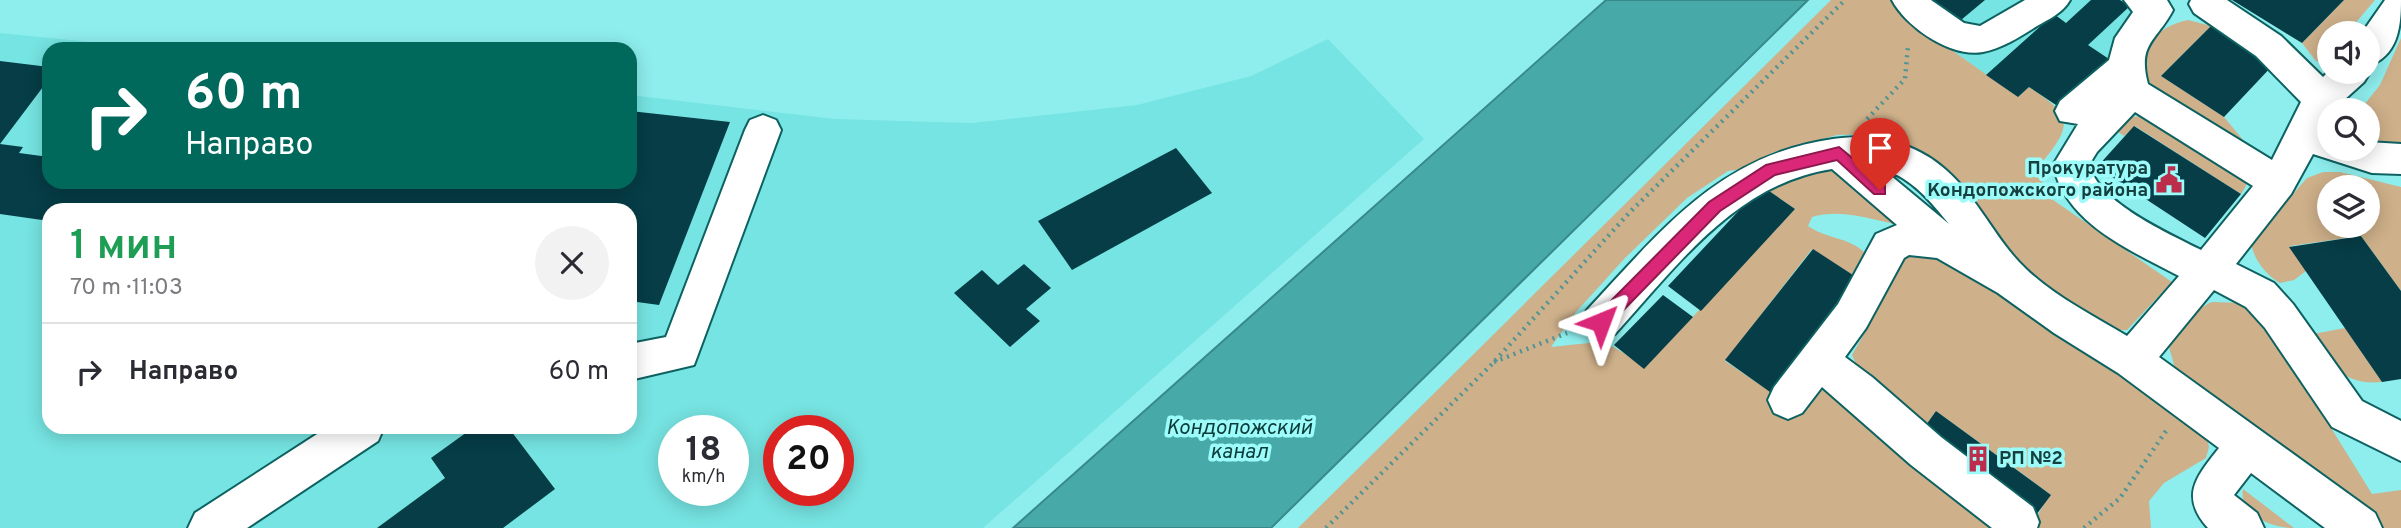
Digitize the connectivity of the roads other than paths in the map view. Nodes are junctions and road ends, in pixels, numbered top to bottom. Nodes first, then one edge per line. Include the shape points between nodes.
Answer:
1 (2053, 0) edge
2 (2208, 2) edge
3 (2401, 4) edge
4 (2148, 5) edge
5 (1918, 8) edge
6 (2380, 35) edge
7 (2128, 79) junction
8 (2338, 84) edge
9 (2318, 98) edge
10 (2322, 98) edge
11 (2073, 111) dead end
12 (763, 130) dead end
13 (2317, 140) edge
14 (1839, 153) junction
15 (2380, 158) edge
16 (2401, 159) edge
17 (2278, 183) junction
18 (1943, 242) junction
19 (2207, 271) junction
20 (2012, 281) junction
21 (1601, 322) road end
22 (2132, 360) junction
23 (637, 361) edge
24 (1818, 361) junction
25 (1788, 400) dead end
26 (352, 434) edge
27 (2401, 442) edge
28 (2247, 445) junction
29 (2018, 522) dead end
30 (210, 528) edge
31 (2242, 528) edge
32 (2360, 528) edge

1 - 5 lane via 1983,40 1960,35
2 - 4 lane
2 - 9 lane via 2284,56
3 - 6 lane
4 - 7 lane via 2132,38
7 - 11 lane
7 - 17 lane
7 - 19 lane via 2078,148 2071,165 2074,177 2080,190 2110,215
8 - 10 lane
12 - 23 lane via 680,352
13 - 17 lane
14 - 18 lane
14 - 20 lane via 1889,155 1920,170 1945,194
14 - 21 lane via 1771,170 1732,192
15 - 16 lane
17 - 19 lane
18 - 20 lane
18 - 24 lane via 1906,238 1890,246 1864,298
19 - 22 lane
19 - 27 lane via 2260,295 2347,414
20 - 22 lane
22 - 28 lane
24 - 25 lane
24 - 29 lane
26 - 30 lane
28 - 31 lane via 2213,489 2212,497
28 - 32 lane

